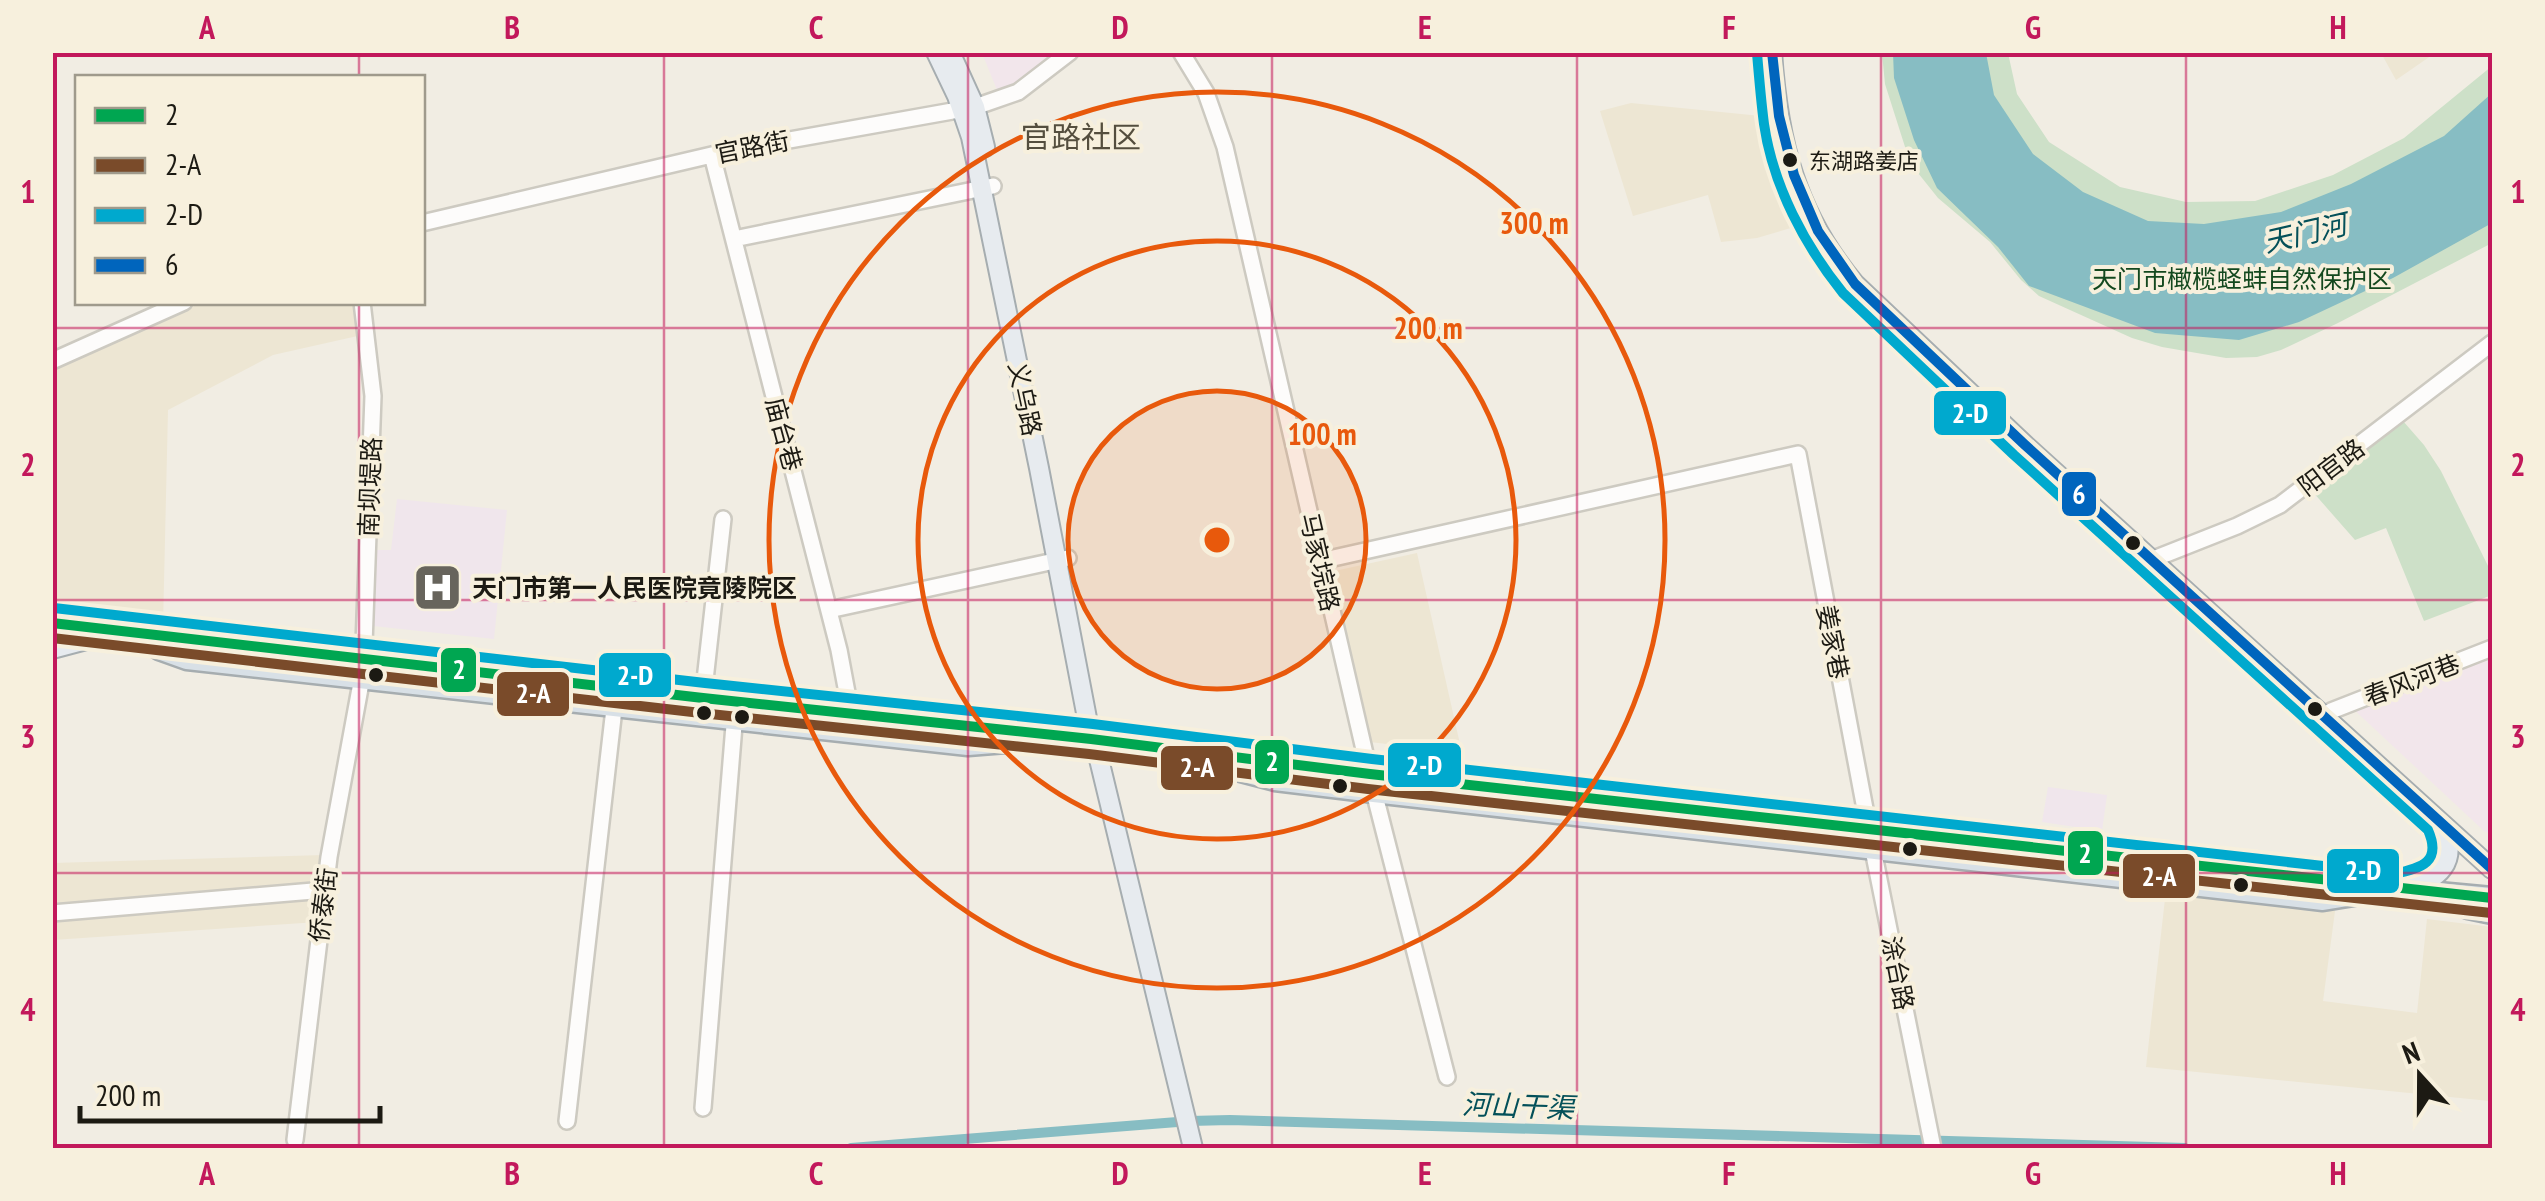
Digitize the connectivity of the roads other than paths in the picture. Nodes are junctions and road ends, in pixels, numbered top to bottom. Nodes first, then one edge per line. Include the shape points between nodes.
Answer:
1 (936, 52) edge
2 (950, 52) edge
3 (1070, 52) edge
4 (1181, 52) edge
5 (1774, 52) edge
6 (969, 108) junction
7 (712, 155) junction
8 (987, 187) junction
9 (425, 222) edge
10 (734, 239) junction
11 (177, 305) edge
12 (362, 305) edge
13 (2492, 343) edge
14 (52, 361) edge
15 (722, 519) dead end
16 (2155, 558) junction
17 (1062, 559) junction
18 (1320, 561) junction
19 (829, 610) junction
20 (52, 624) edge
21 (52, 637) edge
22 (86, 640) junction
23 (159, 642) junction
24 (2492, 648) edge
25 (52, 649) edge
26 (363, 666) junction
27 (704, 694) junction
28 (615, 704) junction
29 (848, 710) junction
30 (2331, 711) junction
31 (735, 717) junction
32 (1007, 736) junction
33 (1096, 743) junction
34 (1371, 780) junction
35 (1539, 798) junction
36 (2440, 821) junction
37 (1870, 835) junction
38 (2489, 851) edge
39 (2492, 869) edge
40 (325, 890) junction
41 (2396, 890) junction
42 (2492, 898) edge
43 (2492, 911) edge
44 (52, 913) edge
45 (1448, 1077) dead end
46 (703, 1108) dead end
47 (567, 1121) dead end
48 (294, 1140) dead end
49 (1192, 1146) edge
50 (1933, 1148) edge

1 - 6 main road, 义乌路
2 - 6 main road, 义乌路
3 - 6 street, 官路街 via 1018,92
4 - 18 street, 马家垸路 via 1206,94 1224,147
5 - 16 main road via 1792,154 1813,210 1851,270
6 - 7 street, 官路街
6 - 8 main road, 义乌路
7 - 9 street, 官路街
7 - 10 street, 庙台巷
8 - 10 street
8 - 17 main road, 义乌路
10 - 19 street, 庙台巷
11 - 14 street
12 - 26 street, 南坝堤路 via 373,396
13 - 16 street, 阳官路 via 2280,505
15 - 27 street
16 - 30 main road
16 - 36 main road
17 - 19 street
17 - 33 main road, 义乌路
18 - 34 street, 马家垸路
18 - 37 street, 姜家巷 via 1798,454
19 - 29 street, 庙台巷
20 - 23 highway
21 - 22 highway
22 - 23 highway
22 - 25 main road
23 - 26 highway
24 - 30 street, 春风河巷
26 - 27 highway
26 - 28 highway
26 - 40 street, 侨泰街
27 - 29 highway
28 - 31 highway
28 - 47 street
29 - 32 highway
30 - 38 main road
31 - 32 highway
31 - 46 street
32 - 33 highway
33 - 34 highway
33 - 49 main road, 义乌路
34 - 35 highway
34 - 45 street, 马家垸路
35 - 37 highway via 1735,811
35 - 37 highway via 1686,824
36 - 39 main road
36 - 41 main road via 2449,847 2443,868 2424,883
37 - 41 highway via 2181,861
37 - 43 highway
37 - 50 street, 涂台路
40 - 44 street
40 - 48 street, 侨泰街
41 - 42 highway

